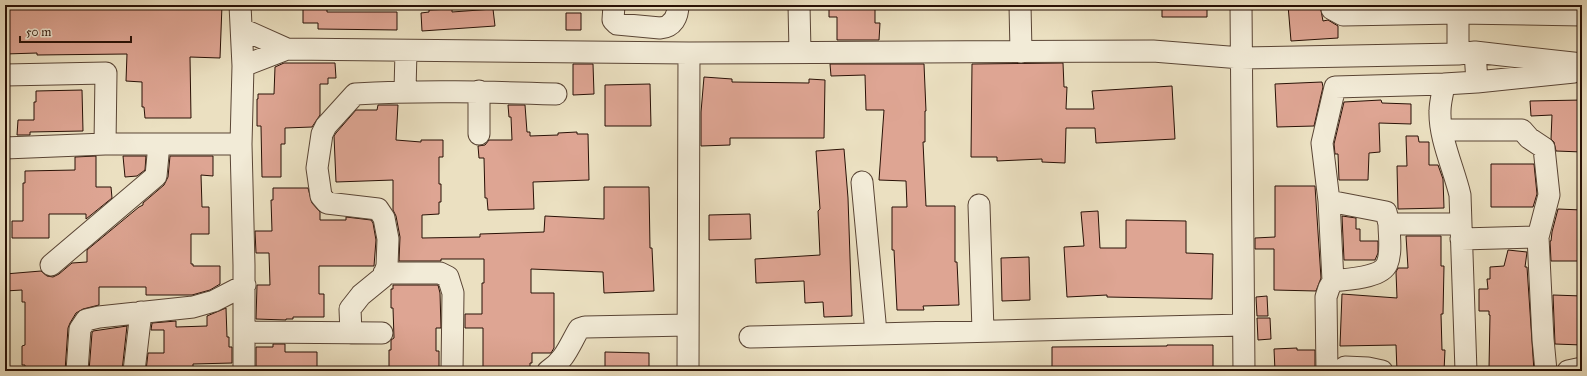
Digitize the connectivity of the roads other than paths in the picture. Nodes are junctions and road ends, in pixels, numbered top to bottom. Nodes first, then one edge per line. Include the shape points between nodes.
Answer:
1 (240, 5) edge
2 (614, 5) edge
3 (678, 5) edge
4 (799, 5) edge
5 (1020, 5) edge
6 (1241, 5) edge
7 (1332, 5) edge
8 (1458, 9) edge
9 (1582, 15) edge
10 (660, 28) junction
11 (242, 29) junction
12 (287, 49) junction
13 (406, 51) junction
14 (800, 52) junction
15 (1020, 52) junction
16 (659, 53) junction
17 (689, 53) junction
18 (1467, 54) junction
19 (1241, 58) junction
20 (1582, 64) edge
21 (243, 66) junction
22 (1582, 71) edge
23 (5, 75) edge
24 (1477, 82) junction
25 (1444, 84) junction
26 (406, 91) junction
27 (479, 91) junction
28 (556, 94) dead end
29 (1442, 130) junction
30 (479, 134) dead end
31 (105, 144) junction
32 (159, 144) junction
33 (241, 144) junction
34 (5, 148) edge
35 (862, 182) dead end
36 (1329, 201) junction
37 (979, 205) dead end
38 (1389, 224) junction
39 (1461, 232) junction
40 (1538, 237) junction
41 (51, 265) dead end
42 (384, 273) junction
43 (1333, 281) junction
44 (245, 285) junction
45 (141, 312) junction
46 (1243, 324) junction
47 (688, 325) junction
48 (983, 331) junction
49 (245, 332) junction
50 (350, 333) junction
51 (382, 333) dead end
52 (876, 333) junction
53 (750, 337) dead end
54 (1582, 368) edge
55 (1336, 369) edge
56 (77, 371) edge
57 (134, 371) edge
58 (244, 371) edge
59 (452, 371) edge
60 (548, 371) edge
61 (688, 371) edge
62 (1244, 371) edge
63 (1382, 371) edge
64 (1466, 371) edge
65 (1546, 371) edge
66 (1568, 371) edge

1 - 11 street
2 - 10 street via 613,20 618,24
3 - 10 street via 676,18 667,27
4 - 14 street
5 - 15 street
6 - 19 street
7 - 8 street via 1332,9 1343,15
8 - 9 street
8 - 18 street
10 - 16 street
11 - 12 street
11 - 21 street
12 - 13 street
12 - 21 street
13 - 16 street
13 - 26 street
14 - 15 street
14 - 17 street
15 - 19 street via 1153,50
16 - 17 street
17 - 47 street
18 - 19 street
18 - 20 street
18 - 24 street
19 - 46 street
21 - 33 street
22 - 24 street
23 - 31 street via 106,73
24 - 25 street
25 - 29 street via 1440,112
25 - 36 street via 1335,87 1322,143
26 - 27 street
26 - 42 street via 355,94 326,126 322,134 317,168 321,196 327,203 378,209 384,218 388,239 387,266
27 - 28 street
27 - 30 street
29 - 39 street via 1460,195
29 - 40 street via 1522,130 1544,148 1549,194
31 - 32 street
31 - 34 street
32 - 33 street
32 - 41 street via 156,176
33 - 44 street
35 - 52 street
36 - 38 street via 1386,212
36 - 43 street
37 - 48 street
38 - 39 street
38 - 43 street via 1387,265 1376,274
39 - 40 street
39 - 64 street
40 - 65 street via 1542,339
42 - 50 street via 383,277 361,295 350,310
42 - 59 street via 440,273 448,277 454,292
43 - 55 street via 1326,297
44 - 45 street via 214,301 193,307
44 - 49 street
45 - 56 street via 86,320 80,329
45 - 57 street
46 - 48 street
46 - 62 street
47 - 60 street via 585,327 579,329 569,349 556,366
47 - 61 street
48 - 52 street
49 - 50 street
49 - 58 street
50 - 51 street
52 - 53 street
54 - 66 street
55 - 63 street via 1368,368

